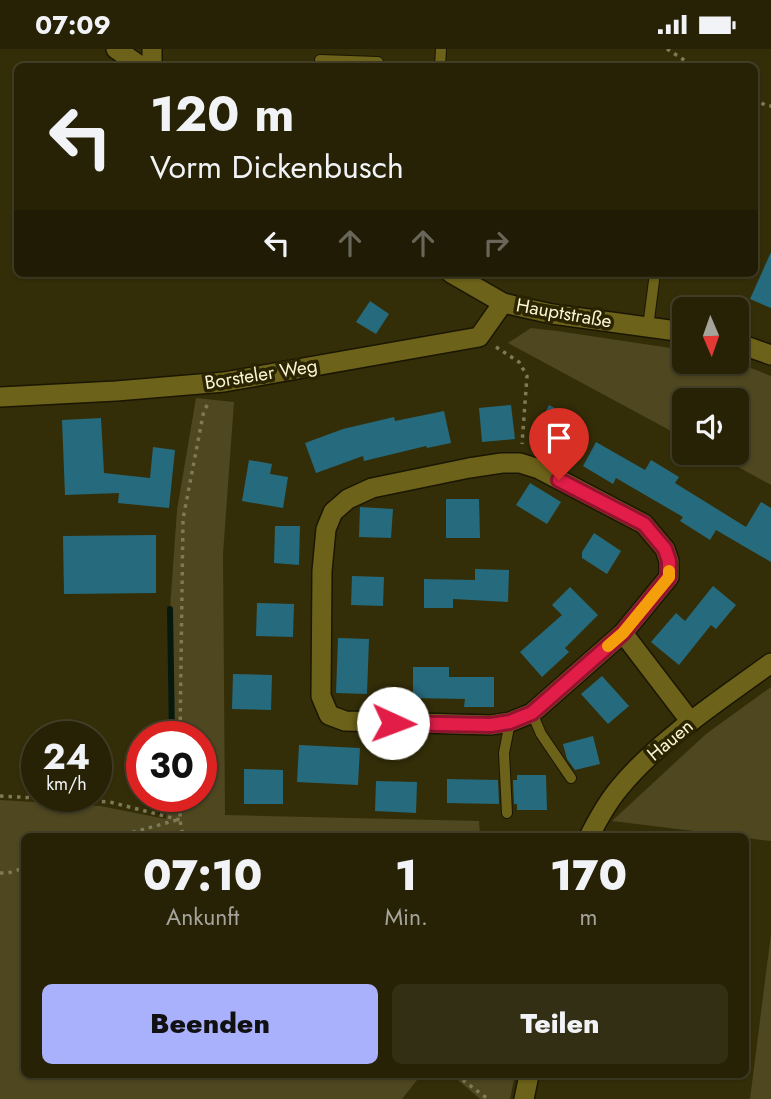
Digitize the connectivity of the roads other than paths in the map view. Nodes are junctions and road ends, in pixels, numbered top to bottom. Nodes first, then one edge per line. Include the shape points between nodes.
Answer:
1 (116, 49) edge
2 (320, 60) dead end
3 (136, 63) edge
4 (377, 63) edge
5 (458, 277) edge
6 (654, 277) edge
7 (503, 303) junction
8 (648, 327) junction
9 (672, 330) edge
10 (749, 347) edge
11 (771, 355) edge
12 (0, 397) edge
13 (623, 633) junction
14 (771, 663) edge
15 (532, 713) junction
16 (510, 722) junction
17 (691, 722) junction
18 (571, 778) dead end
19 (508, 813) dead end
20 (591, 833) edge
21 (528, 1078) edge
22 (524, 1099) edge

1 - 3 street
2 - 4 lane
5 - 7 street, Hauptstraße
6 - 8 lane
7 - 8 street, Hauptstraße
7 - 12 street, Borsteler Weg via 480,337 224,382
8 - 9 street, Hauptstraße
10 - 11 street
13 - 15 street
13 - 16 street via 669,577 665,549 644,524 539,469 520,463 469,468 372,488 348,499 333,512 326,529 322,571 321,697 329,715 345,721
13 - 17 street
14 - 17 street, Hauen
15 - 16 street
15 - 18 lane
16 - 19 lane via 504,753
17 - 20 street, Hauen via 620,787
21 - 22 street

